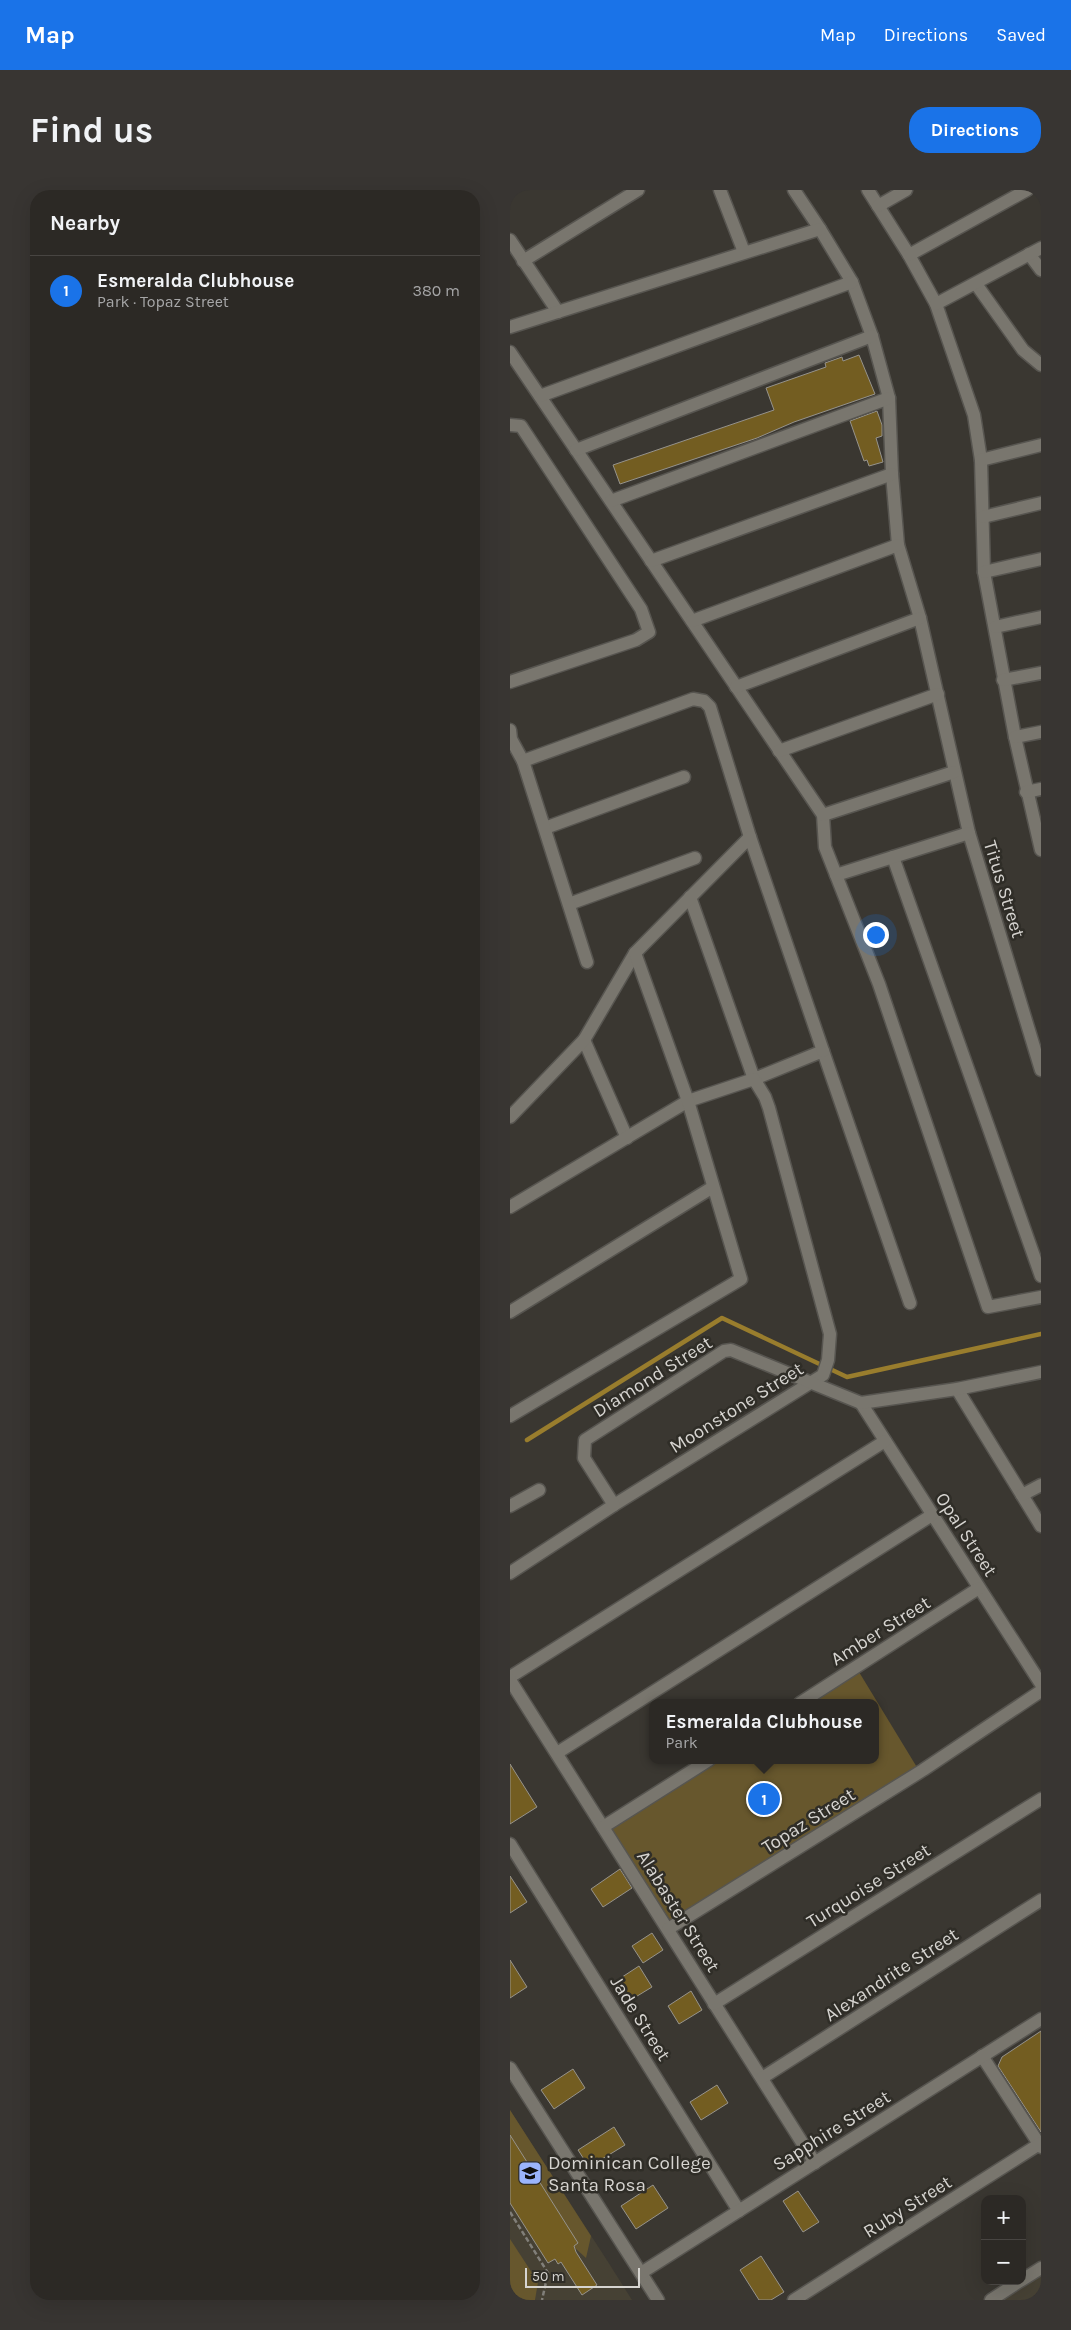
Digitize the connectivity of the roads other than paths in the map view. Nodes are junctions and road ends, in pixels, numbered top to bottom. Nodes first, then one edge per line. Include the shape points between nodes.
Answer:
1 (638, 190) edge
2 (720, 190) edge
3 (794, 190) edge
4 (868, 190) edge
5 (906, 190) edge
6 (1027, 190) edge
7 (878, 206) junction
8 (820, 229) junction
9 (510, 240) edge
10 (1041, 248) edge
11 (744, 252) junction
12 (1029, 254) junction
13 (909, 255) junction
14 (523, 261) junction
15 (1041, 270) edge
16 (852, 282) junction
17 (976, 284) junction
18 (936, 304) junction
19 (558, 312) junction
20 (510, 327) edge
21 (872, 336) junction
22 (510, 352) edge
23 (1041, 365) edge
24 (540, 396) junction
25 (889, 398) junction
26 (510, 425) edge
27 (1041, 445) edge
28 (576, 450) junction
29 (981, 460) junction
30 (892, 474) junction
31 (611, 501) junction
32 (1041, 503) edge
33 (983, 517) junction
34 (898, 545) junction
35 (1041, 559) edge
36 (651, 560) junction
37 (984, 572) junction
38 (1041, 617) edge
39 (920, 618) junction
40 (692, 621) junction
41 (995, 627) junction
42 (1041, 673) edge
43 (1003, 680) junction
44 (510, 682) edge
45 (736, 687) junction
46 (938, 694) junction
47 (510, 730) edge
48 (1041, 732) edge
49 (1015, 737) junction
50 (780, 751) junction
51 (523, 761) junction
52 (954, 772) junction
53 (684, 777) dead end
54 (1041, 789) edge
55 (1026, 792) junction
56 (823, 815) junction
57 (545, 828) junction
58 (969, 833) junction
59 (750, 837) junction
60 (1041, 850) edge
61 (893, 857) junction
62 (695, 858) dead end
63 (836, 875) junction
64 (690, 897) junction
65 (569, 904) junction
66 (635, 953) junction
67 (587, 962) dead end
68 (584, 1040) junction
69 (1037, 1040) edge
70 (823, 1051) junction
71 (1041, 1070) edge
72 (754, 1079) junction
73 (688, 1101) junction
74 (510, 1117) edge
75 (627, 1138) junction
76 (713, 1187) junction
77 (510, 1207) edge
78 (1041, 1276) edge
79 (1041, 1297) edge
80 (910, 1304) dead end
81 (510, 1312) edge
82 (1041, 1372) edge
83 (810, 1382) junction
84 (957, 1389) junction
85 (861, 1403) junction
86 (510, 1416) edge
87 (885, 1440) junction
88 (1041, 1484) edge
89 (539, 1490) dead end
90 (1022, 1495) junction
91 (614, 1505) junction
92 (510, 1506) edge
93 (932, 1515) junction
94 (1041, 1526) edge
95 (510, 1574) edge
96 (980, 1588) junction
97 (510, 1679) edge
98 (1041, 1684) edge
99 (1041, 1691) edge
100 (806, 1699) edge
101 (557, 1754) junction
102 (703, 1764) edge
103 (1041, 1799) edge
104 (603, 1827) junction
105 (510, 1844) edge
106 (1041, 1900) edge
107 (668, 1929) junction
108 (714, 2004) junction
109 (1041, 2019) edge
110 (982, 2056) junction
111 (510, 2068) edge
112 (762, 2078) junction
113 (1040, 2145) edge
114 (815, 2163) junction
115 (739, 2211) junction
116 (1041, 2268) edge
117 (641, 2273) junction
118 (1026, 2278) edge
119 (1015, 2285) edge
120 (658, 2300) edge
121 (794, 2300) edge
122 (991, 2300) edge

1 - 14 street
2 - 11 street
3 - 8 street, Titus Street
4 - 7 street
5 - 7 street
6 - 13 street
7 - 13 street
8 - 11 street
8 - 16 street, Titus Street
9 - 14 street
10 - 12 street
11 - 19 street
12 - 15 street
12 - 17 street
13 - 18 street
14 - 19 street
16 - 21 street, Titus Street
16 - 24 street
17 - 18 street
17 - 23 street via 1023,350
18 - 29 street via 974,415
19 - 20 street
21 - 25 street, Titus Street
21 - 28 street
22 - 24 street
24 - 28 street
25 - 30 street, Titus Street
25 - 31 street
26 - 44 street via 521,426 641,609 649,632 636,640
27 - 29 street
28 - 31 street
29 - 33 street
30 - 34 street, Titus Street
30 - 36 street
31 - 36 street
32 - 33 street
33 - 37 street
34 - 39 street, Titus Street
34 - 40 street
35 - 37 street
36 - 40 street
37 - 41 street
38 - 41 street
39 - 45 street
39 - 46 street, Titus Street
40 - 45 street
41 - 43 street
42 - 43 street
43 - 49 street
45 - 50 street
46 - 50 street
46 - 52 street, Titus Street
47 - 51 street
48 - 49 street
49 - 55 street
50 - 56 street
51 - 57 street
51 - 59 street via 693,699 704,701 710,707
52 - 56 street
52 - 58 street, Titus Street
53 - 57 street
54 - 55 street
55 - 60 street
56 - 63 street via 825,847
57 - 65 street
58 - 61 street
58 - 69 street, Titus Street
59 - 64 street
59 - 70 street
61 - 63 street
61 - 78 street
62 - 65 street
63 - 79 street via 879,984 988,1307
64 - 66 street
64 - 72 street
65 - 67 street
66 - 68 street
66 - 73 street
68 - 74 street
68 - 75 street
69 - 71 street, Titus Street
70 - 72 street
70 - 80 street
72 - 73 street
72 - 83 street, Moonstone Street via 769,1108 830,1334 823,1375
73 - 75 street
73 - 76 street
75 - 77 street
76 - 81 street
76 - 86 street via 741,1279
82 - 84 street
83 - 85 street, Diamond Street
83 - 91 street, Moonstone Street
83 - 91 street, Diamond Street via 731,1350 716,1354 585,1440 584,1458
84 - 85 street
84 - 90 street
85 - 87 street, Opal Street
87 - 93 street, Opal Street
87 - 97 street
88 - 90 street
89 - 92 street
90 - 94 street
91 - 95 street, Moonstone Street
93 - 96 street, Opal Street
93 - 101 street
96 - 98 street, Opal Street
96 - 100 street, Amber Street
97 - 101 street, Alabaster Street
99 - 107 street, Topaz Street via 923,1770
101 - 104 street, Alabaster Street
102 - 104 street
103 - 108 street, Turquoise Street
104 - 107 street, Alabaster Street
105 - 115 street, Jade Street
106 - 112 street, Alexandrite Street
107 - 108 street, Alabaster Street
108 - 112 street, Alabaster Street
109 - 110 street, Sapphire Street
110 - 113 street
110 - 114 street, Sapphire Street
111 - 117 street
112 - 114 street, Alabaster Street
113 - 121 street, Ruby Street
114 - 115 street, Sapphire Street
115 - 117 street, Sapphire Street
116 - 118 street
117 - 120 street
119 - 122 street

